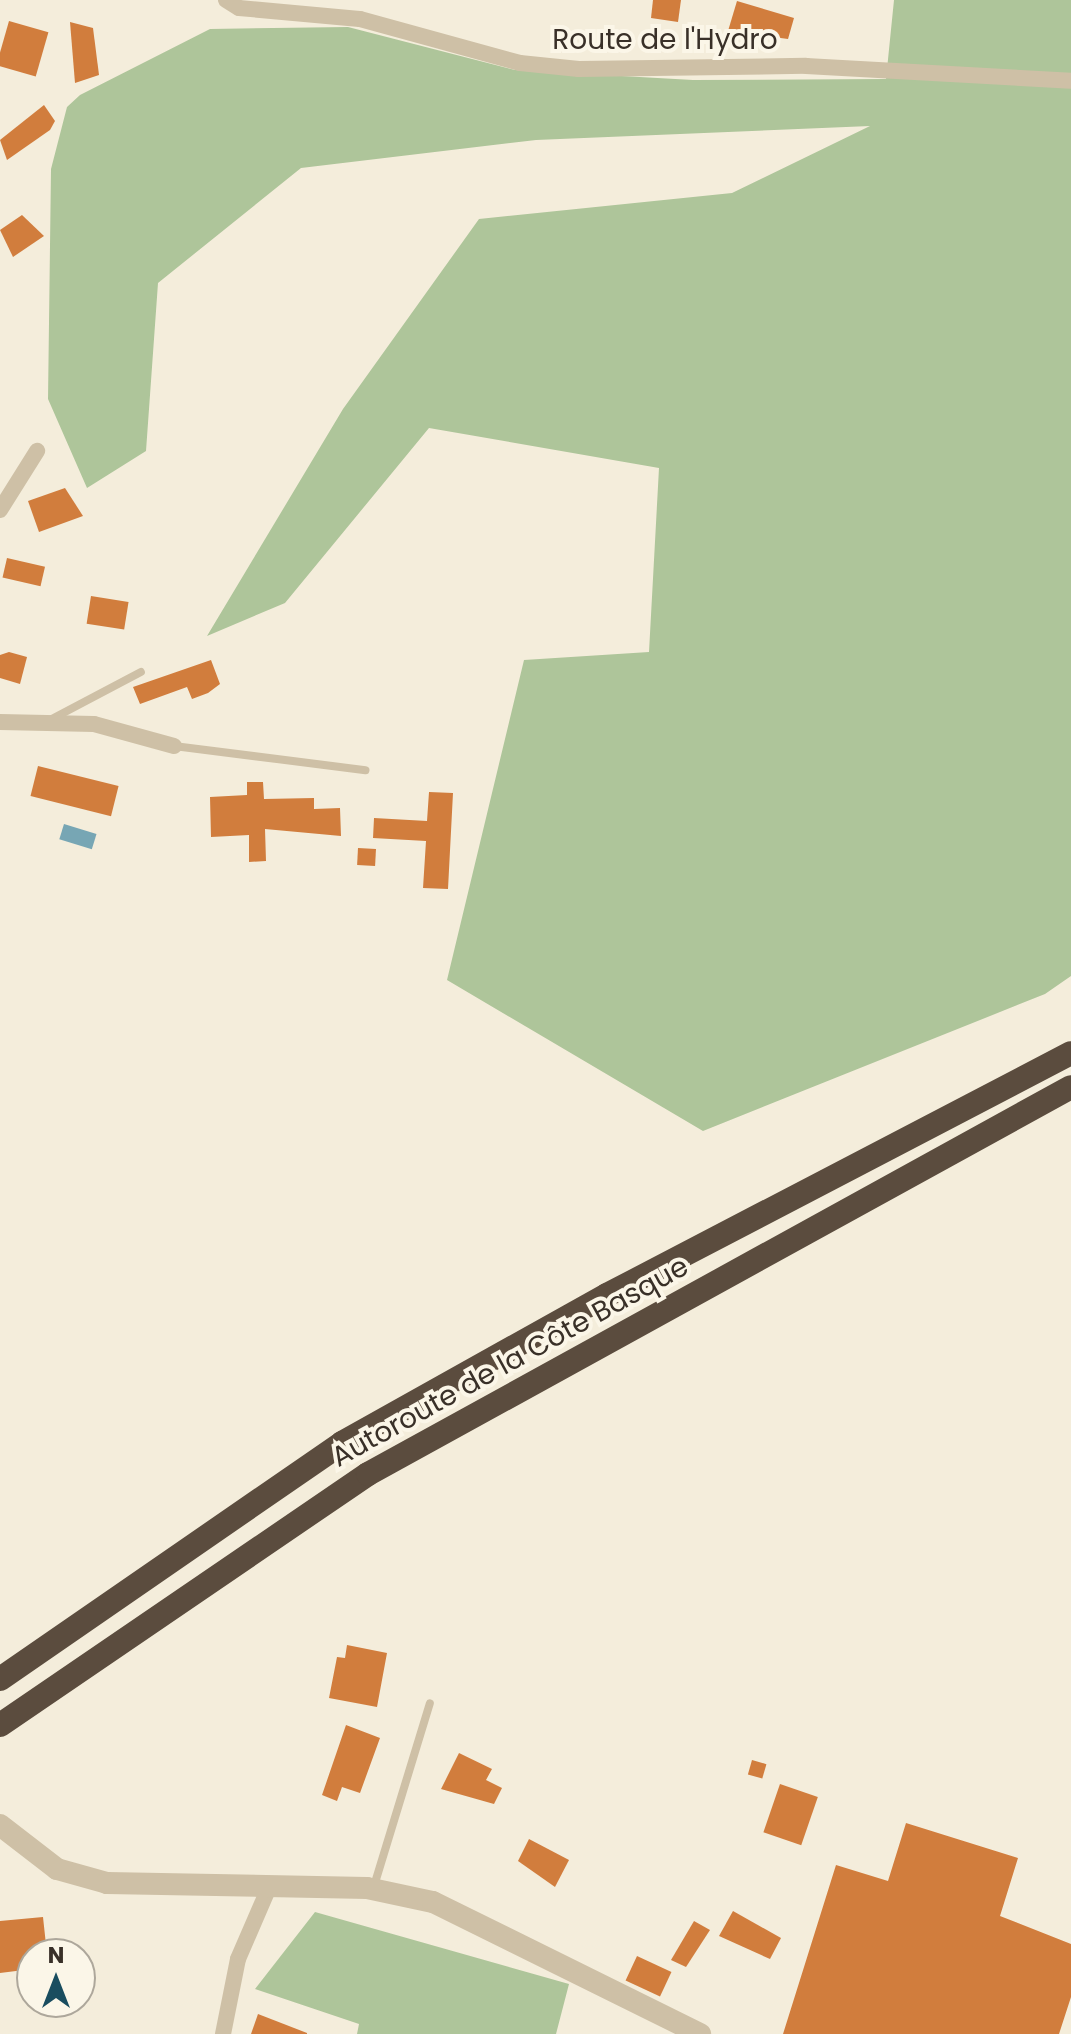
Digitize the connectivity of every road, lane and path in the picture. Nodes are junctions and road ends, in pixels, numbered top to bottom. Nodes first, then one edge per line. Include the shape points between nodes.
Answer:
1 (226, 0) edge
2 (1067, 81) edge
3 (37, 451) dead end
4 (0, 510) edge
5 (141, 672) dead end
6 (47, 721) junction
7 (0, 722) edge
8 (174, 746) joint
9 (365, 770) dead end
10 (1071, 1053) edge
11 (1071, 1087) edge
12 (0, 1679) edge
13 (430, 1703) dead end
14 (0, 1725) edge
15 (0, 1825) edge
16 (270, 1885) junction
17 (373, 1889) junction
18 (223, 2034) edge
19 (700, 2034) edge

1 - 2 street, Route de l'Hydro via 267,12 360,19 505,60 564,68 806,66
3 - 4 street
5 - 6 lane
6 - 7 street
6 - 8 street via 94,724
8 - 9 lane
10 - 12 highway, Autoroute de la Côte Basque via 607,1295 342,1443
11 - 14 highway, Autoroute de la Côte Basque via 368,1474
13 - 17 lane
15 - 16 street via 35,1857 82,1878 132,1886
16 - 17 street
16 - 18 street via 238,1959
17 - 19 street via 471,1916

